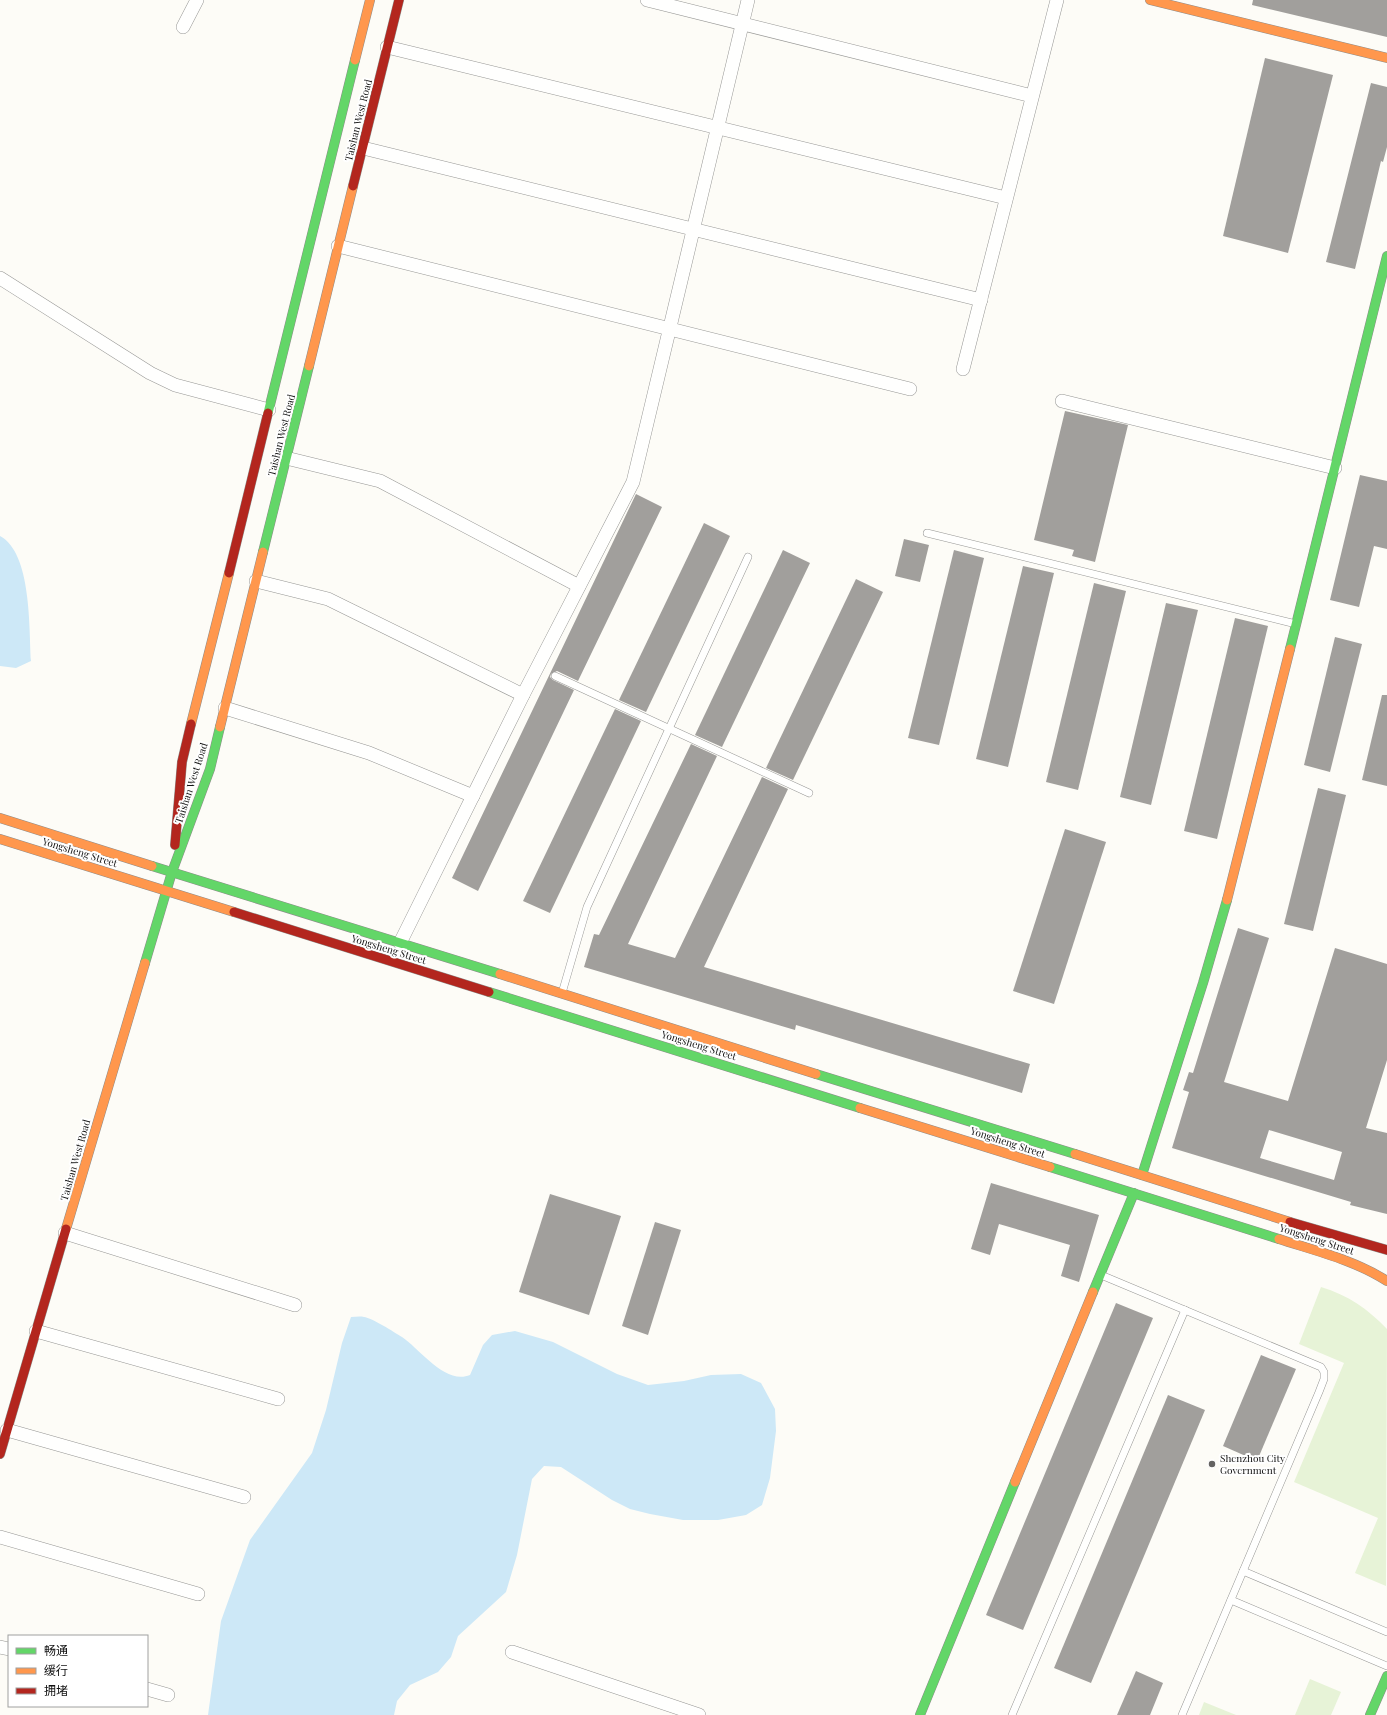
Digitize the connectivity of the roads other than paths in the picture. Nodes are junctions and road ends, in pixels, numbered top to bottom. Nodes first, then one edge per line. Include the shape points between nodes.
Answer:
1 (197, 0) edge
2 (370, 0) edge
3 (399, 0) edge
4 (647, 0) edge
5 (748, 0) edge
6 (1056, 0) edge
7 (1150, 0) edge
8 (743, 24) junction
9 (183, 27) dead end
10 (387, 47) junction
11 (1387, 58) edge
12 (1032, 96) junction
13 (718, 128) junction
14 (363, 148) junction
15 (1006, 198) junction
16 (694, 229) junction
17 (338, 246) junction
18 (1387, 256) edge
19 (0, 278) edge
20 (980, 300) junction
21 (670, 329) junction
22 (963, 369) dead end
23 (910, 388) dead end
24 (1062, 401) dead end
25 (269, 410) junction
26 (286, 458) junction
27 (1335, 468) junction
28 (927, 533) dead end
29 (748, 557) dead end
30 (256, 581) junction
31 (579, 586) junction
32 (1296, 624) junction
33 (555, 676) dead end
34 (523, 695) junction
35 (225, 708) junction
36 (669, 729) junction
37 (809, 793) dead end
38 (472, 796) junction
39 (0, 818) edge
40 (0, 839) edge
41 (172, 872) junction
42 (166, 891) junction
43 (400, 943) junction
44 (562, 993) junction
45 (1142, 1175) junction
46 (1134, 1193) junction
47 (65, 1233) junction
48 (1387, 1250) edge
49 (1100, 1274) junction
50 (1387, 1281) edge
51 (295, 1305) dead end
52 (1185, 1310) junction
53 (36, 1331) junction
54 (278, 1399) dead end
55 (7, 1430) junction
56 (0, 1454) edge
57 (244, 1497) dead end
58 (0, 1537) edge
59 (1243, 1570) junction
60 (198, 1594) dead end
61 (1231, 1600) junction
62 (1387, 1632) edge
63 (512, 1652) dead end
64 (1387, 1666) edge
65 (1387, 1676) edge
66 (148, 1689) edge
67 (168, 1695) dead end
68 (699, 1715) edge
69 (920, 1715) edge
70 (1012, 1715) edge
71 (1182, 1715) edge
72 (1370, 1715) edge

1 - 9 street
2 - 25 main road, Taishan West Road
3 - 10 main road, Taishan West Road
4 - 8 street
5 - 8 street
6 - 12 street
7 - 11 main road
8 - 12 street
8 - 13 street
10 - 13 street
10 - 14 main road, Taishan West Road
12 - 15 street
13 - 15 street
13 - 16 street
14 - 16 street
14 - 17 main road, Taishan West Road
15 - 20 street
16 - 20 street
16 - 21 street
17 - 21 street
17 - 26 main road, Taishan West Road
18 - 27 main road
19 - 25 street via 150,373 175,385
20 - 22 street
21 - 23 street
21 - 31 street via 633,482
24 - 27 street
25 - 41 main road, Taishan West Road via 182,762
26 - 30 main road, Taishan West Road
26 - 31 street via 380,481
27 - 32 main road
28 - 32 lane
29 - 36 lane
30 - 34 street via 328,598
30 - 35 main road, Taishan West Road
31 - 34 street
32 - 45 main road via 1235,872
33 - 36 lane
34 - 38 street
35 - 38 street via 368,752
35 - 41 main road, Taishan West Road via 210,769
36 - 37 lane
36 - 44 lane via 587,907
38 - 43 street
39 - 41 main road, Yongsheng Street
40 - 42 main road, Yongsheng Street
41 - 42 main road, Taishan West Road
41 - 43 main road, Yongsheng Street
42 - 46 main road, Yongsheng Street
42 - 47 main road, Taishan West Road
43 - 44 main road, Yongsheng Street
44 - 45 main road, Yongsheng Street
45 - 48 main road, Yongsheng Street
46 - 49 main road
46 - 50 main road, Yongsheng Street via 1357,1264
47 - 51 street
47 - 53 main road, Taishan West Road
49 - 52 lane
49 - 69 main road
52 - 59 lane via 1321,1367 1324,1372 1319,1392
52 - 70 lane
53 - 54 street
53 - 55 main road, Taishan West Road
55 - 56 main road, Taishan West Road
55 - 57 street
58 - 60 street
59 - 61 lane
59 - 62 lane
61 - 64 lane
61 - 71 lane
63 - 68 street
65 - 72 main road
66 - 67 street

